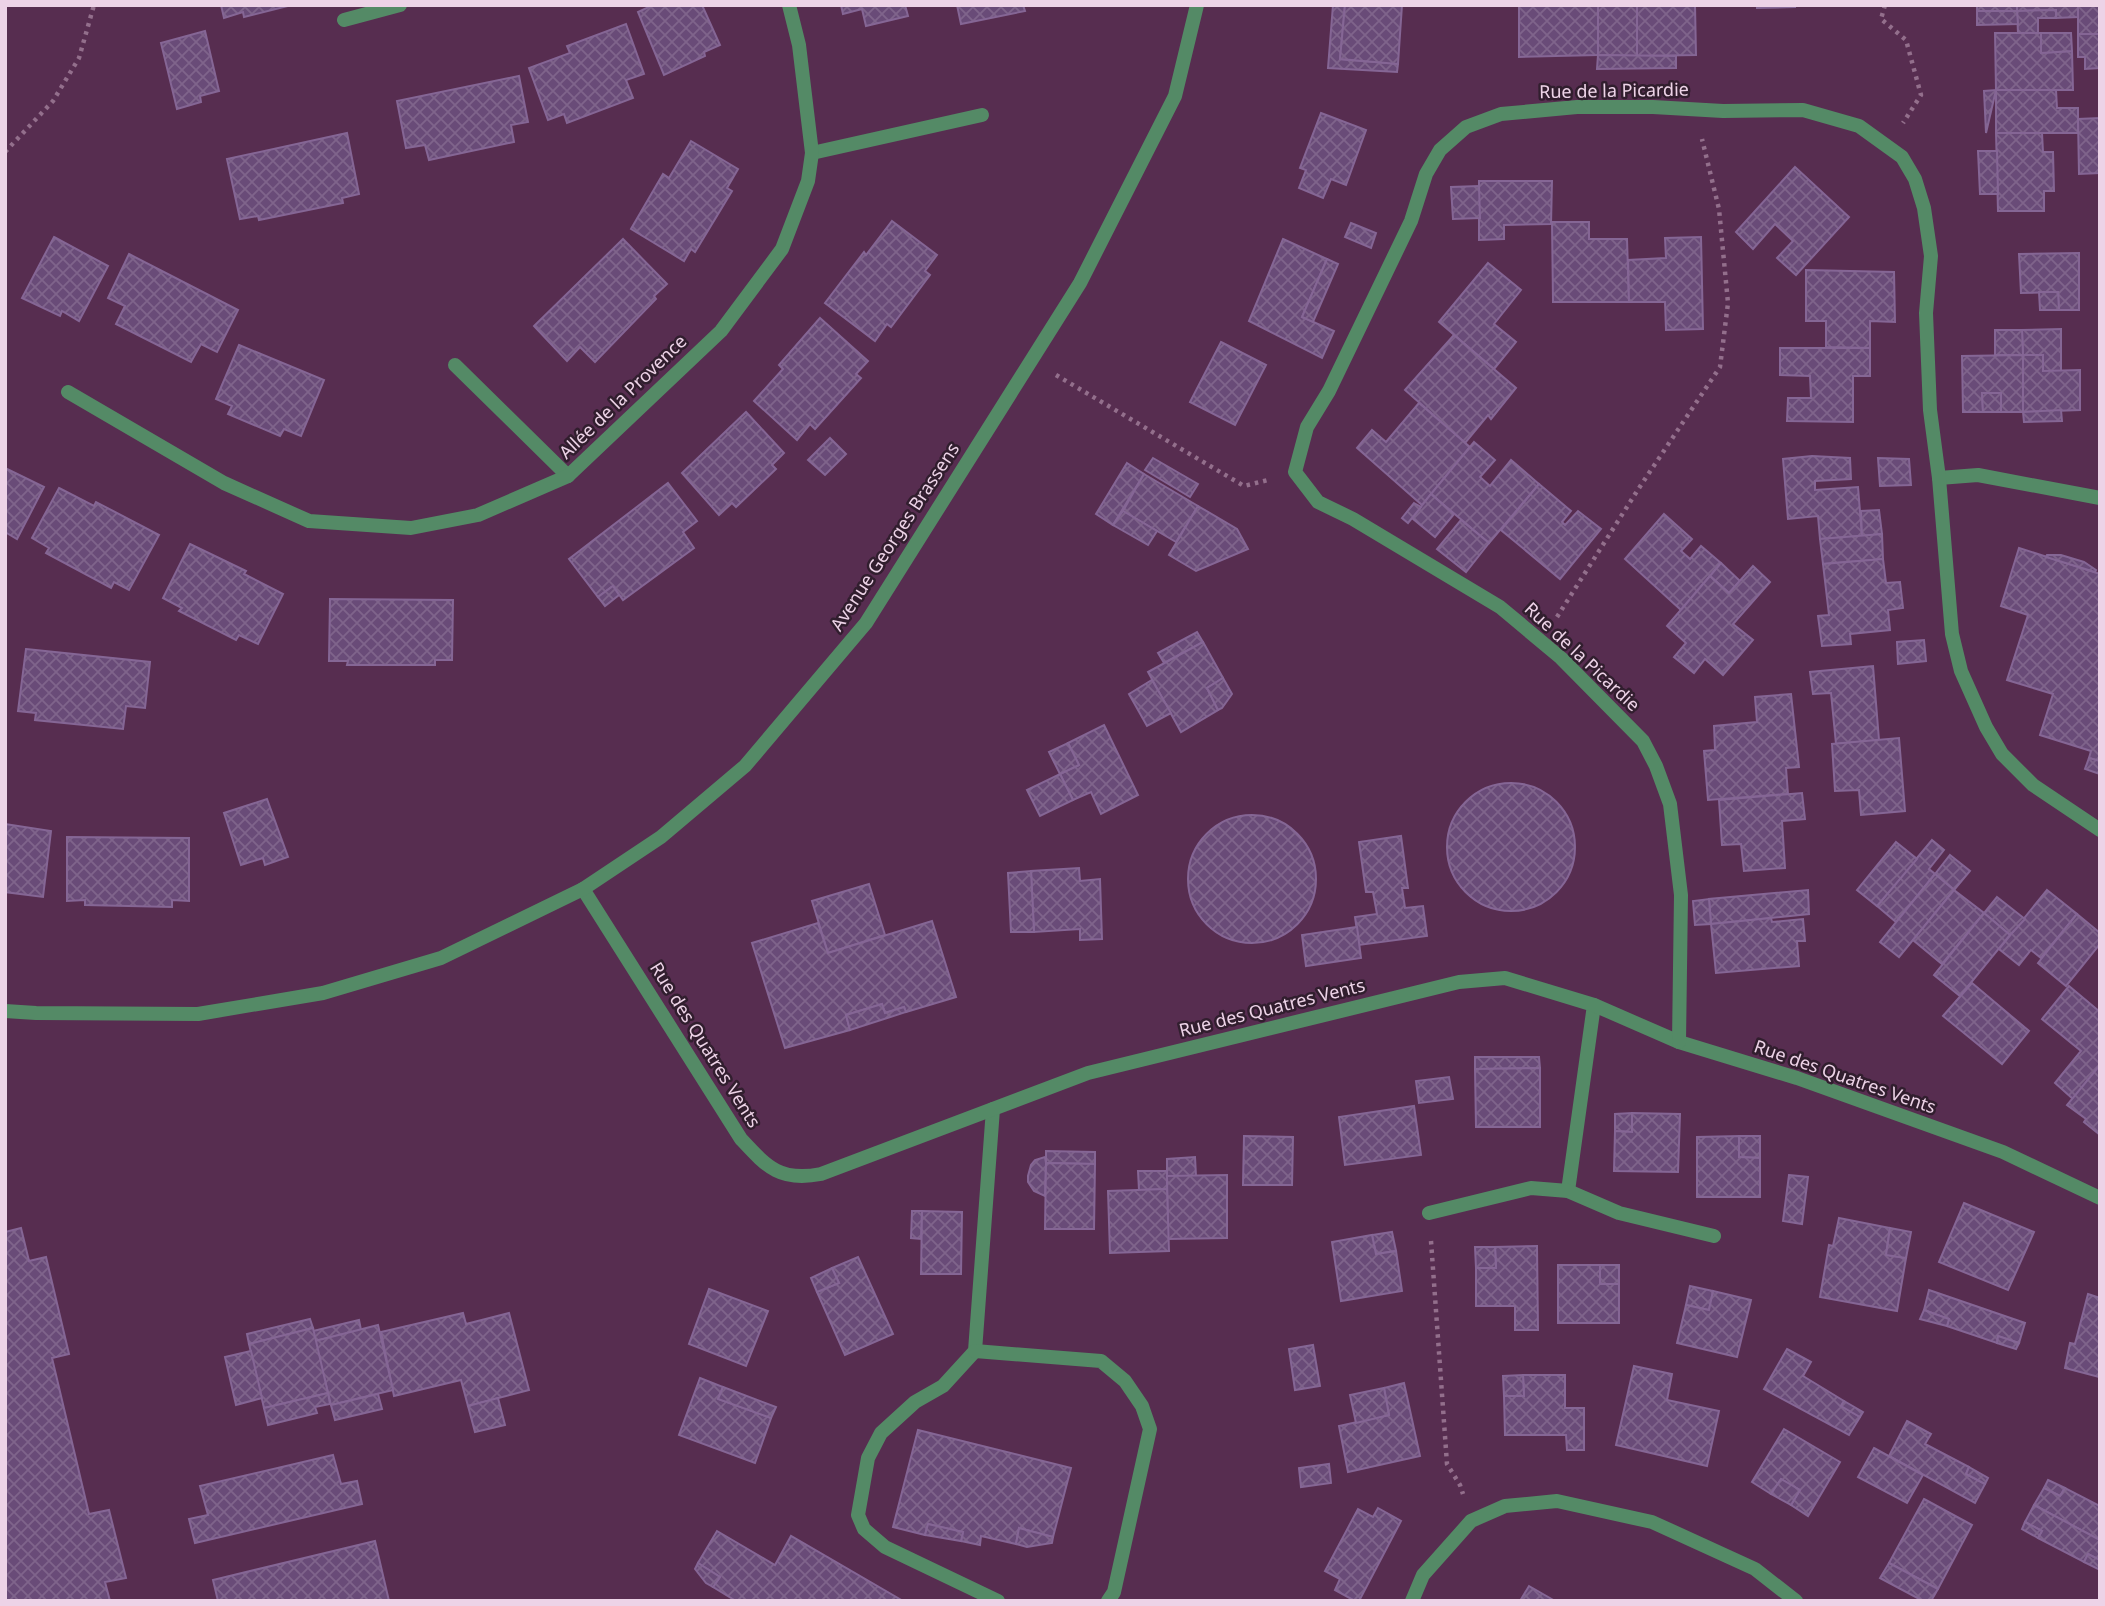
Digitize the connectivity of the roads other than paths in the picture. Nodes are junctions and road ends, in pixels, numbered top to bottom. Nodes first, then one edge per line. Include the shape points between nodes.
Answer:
1 (400, 5) edge
2 (789, 5) edge
3 (1196, 5) edge
4 (344, 20) dead end
5 (982, 115) dead end
6 (812, 153) junction
7 (455, 365) dead end
8 (68, 392) dead end
9 (568, 476) junction
10 (1939, 478) junction
11 (2100, 498) edge
12 (2100, 830) edge
13 (583, 889) junction
14 (1594, 1005) junction
15 (5, 1011) edge
16 (1679, 1042) junction
17 (993, 1109) junction
18 (1569, 1191) junction
19 (2100, 1198) edge
20 (1429, 1213) road end
21 (1714, 1237) dead end
22 (975, 1351) junction
23 (998, 1601) edge
24 (1108, 1601) edge
25 (1412, 1601) edge
26 (1796, 1601) edge

1 - 4 street
2 - 6 street, Allée de la Provence via 799,45
3 - 13 street, Avenue Georges Brassens via 1175,96 1080,283 866,623 745,766 661,837
5 - 6 street
6 - 9 street, Allée de la Provence via 808,181 782,249 736,310 720,331
7 - 9 street
8 - 9 street, Allée de la Provence via 224,483 309,521 411,528 478,515
10 - 11 street via 1978,475
10 - 12 street, Rue de la Picardie via 1952,634 1972,699 2002,754 2033,785
10 - 16 street, Rue de la Picardie via 1930,410 1926,313 1931,256 1924,208 1916,179 1902,157 1859,126 1803,110 1577,107 1501,114 1466,127 1440,150 1426,174 1405,233 1307,428 1295,472 1318,502 1500,607 1561,658 1643,741 1670,804 1681,895
13 - 15 street, Avenue Georges Brassens via 441,958 323,993 198,1014
13 - 17 street, Rue des Quatres Vents via 741,1139 783,1174 800,1178 821,1174
14 - 16 street, Rue des Quatres Vents
14 - 17 street, Rue des Quatres Vents via 1505,978 1459,982 1088,1073
14 - 18 street
16 - 19 street, Rue des Quatres Vents via 1797,1078 2003,1152
17 - 22 street
18 - 20 street via 1531,1188
18 - 21 street via 1619,1213
22 - 23 street via 943,1386 915,1402 881,1433 868,1458 858,1516 864,1529 885,1547
22 - 24 street via 1101,1362 1125,1381 1142,1406 1150,1429 1114,1592
25 - 26 street via 1423,1575 1471,1521 1505,1506 1557,1501 1652,1522 1755,1569

